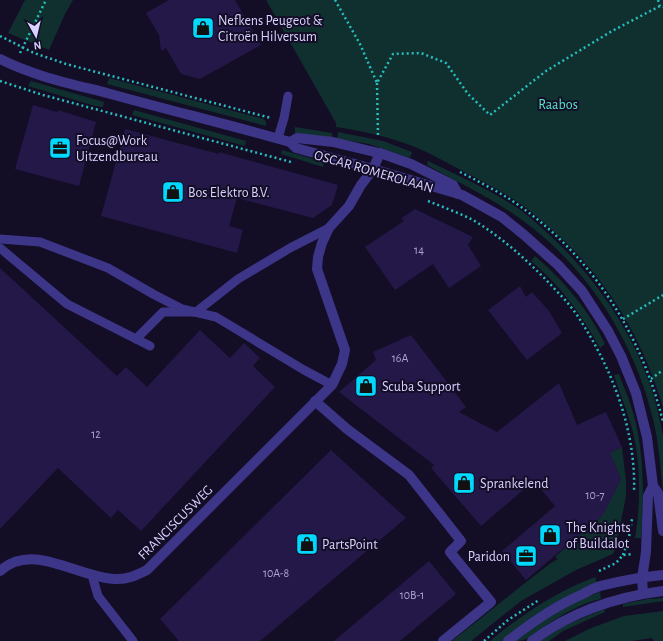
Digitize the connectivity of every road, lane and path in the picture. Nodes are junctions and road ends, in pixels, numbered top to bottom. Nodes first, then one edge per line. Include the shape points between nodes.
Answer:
1 (46, 0) edge
2 (335, 0) edge
3 (658, 0) edge
4 (662, 6) edge
5 (24, 43) dead end
6 (0, 59) edge
7 (0, 80) edge
8 (377, 83) junction
9 (288, 96) dead end
10 (378, 137) dead end
11 (278, 138) junction
12 (290, 142) junction
13 (380, 153) junction
14 (296, 163) dead end
15 (373, 169) junction
16 (458, 194) junction
17 (424, 199) dead end
18 (329, 228) junction
19 (0, 239) edge
20 (0, 248) edge
21 (663, 295) edge
22 (196, 312) junction
23 (623, 319) dead end
24 (136, 339) junction
25 (150, 346) dead end
26 (663, 370) edge
27 (651, 379) dead end
28 (332, 385) junction
29 (315, 401) junction
30 (653, 486) junction
31 (634, 494) dead end
32 (632, 515) dead end
33 (663, 531) edge
34 (0, 571) edge
35 (600, 571) dead end
36 (92, 575) junction
37 (663, 575) edge
38 (642, 578) junction
39 (663, 591) edge
40 (643, 594) junction
41 (133, 641) edge
42 (443, 641) edge
43 (508, 641) edge
44 (532, 641) edge

1 - 5 path
2 - 8 path via 360,44
3 - 4 path
4 - 8 path via 612,31 546,71 490,115 468,94 446,63 421,53 393,54
6 - 11 street, OSCAR ROMEROLAAN via 15,67 84,87
7 - 14 path, OSCAR ROMEROLAAN via 44,95
8 - 10 path
9 - 11 lane
11 - 12 street, OSCAR ROMEROLAAN
12 - 13 street, OSCAR ROMEROLAAN via 297,138 333,142
12 - 15 street, OSCAR ROMEROLAAN via 296,148
13 - 15 street, FRANCISCUSWEG
13 - 16 street, OSCAR ROMEROLAAN via 434,175 453,185
15 - 16 street, OSCAR ROMEROLAAN
15 - 18 street, FRANCISCUSWEG via 349,206
16 - 30 street, OSCAR ROMEROLAAN via 502,217 543,251 582,291 618,349 636,393 647,437
17 - 31 path, OSCAR ROMEROLAAN via 472,220 501,239 530,263 571,306 596,346 619,400 632,452
18 - 22 lane via 238,279
18 - 28 street, FRANCISCUSWEG via 322,243 317,269 346,350
19 - 22 lane via 40,242 108,268 182,309
20 - 24 lane via 67,304
21 - 23 path
22 - 24 lane via 163,312
22 - 28 lane via 216,317
24 - 25 lane
26 - 27 path
28 - 29 street, FRANCISCUSWEG
29 - 36 street, FRANCISCUSWEG via 147,570 116,580
29 - 42 street via 409,476 461,541 450,552 491,602
30 - 33 street, OSCAR ROMEROLAAN via 658,493
30 - 38 street, OSCAR ROMEROLAAN via 648,496 646,552
32 - 35 path via 623,555 616,563
34 - 36 street, FRANCISCUSWEG via 19,560 35,559
36 - 41 lane via 98,596
37 - 38 street
38 - 40 street, OSCAR ROMEROLAAN
38 - 43 street via 598,587 573,598 534,620
39 - 40 street
40 - 44 street via 580,612

